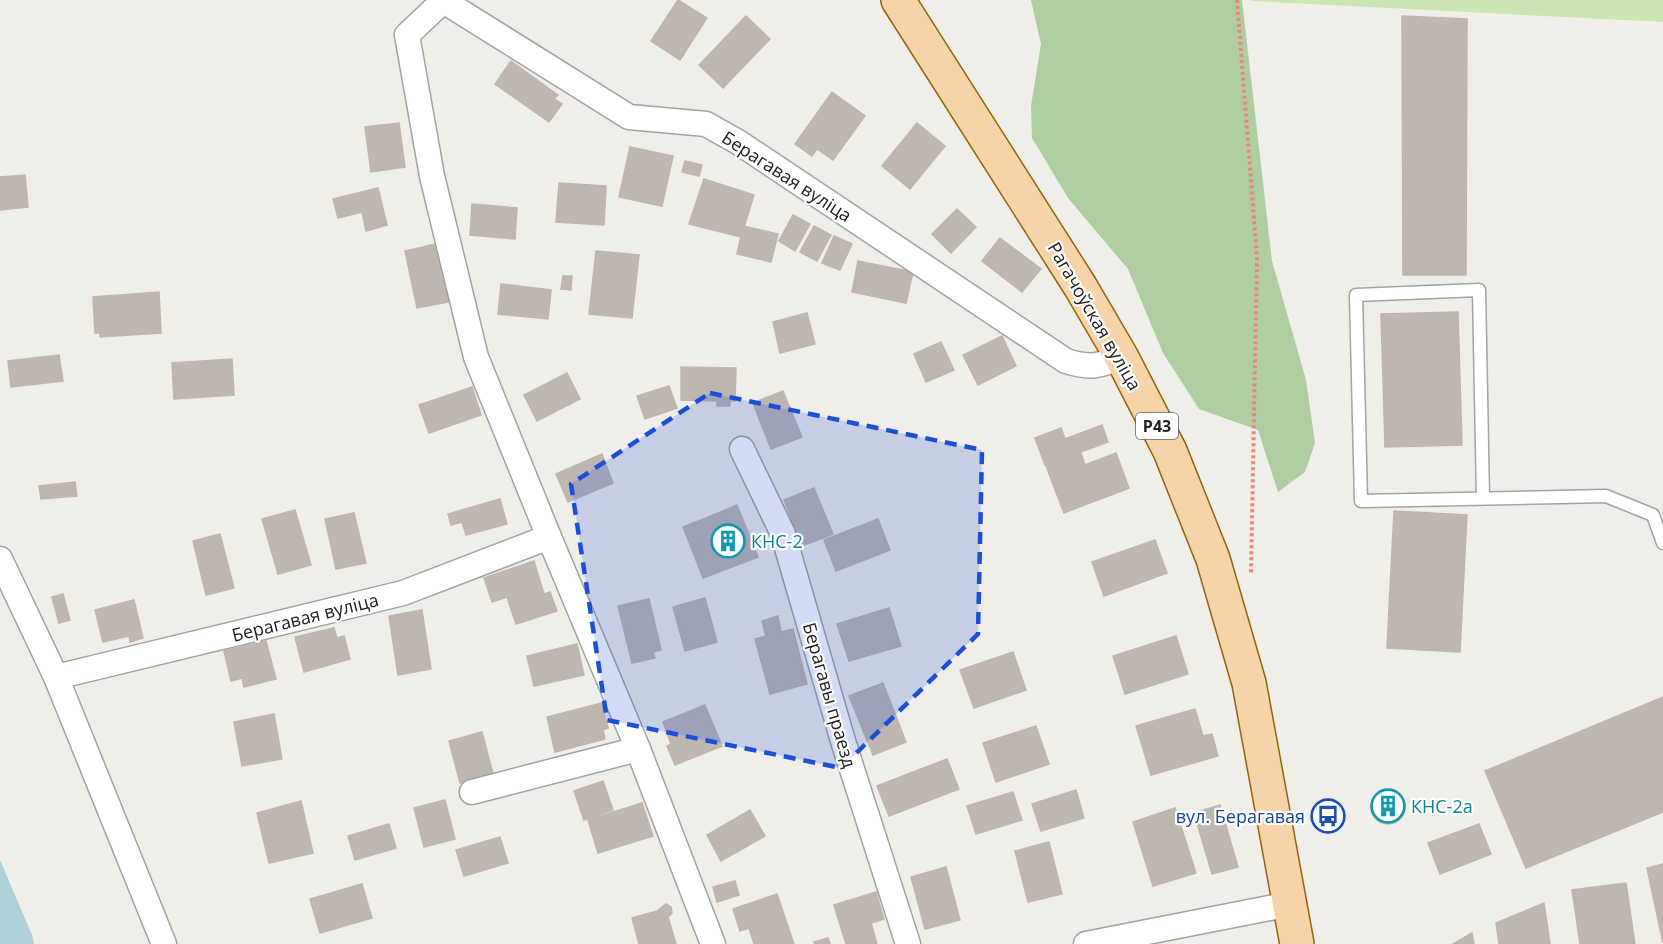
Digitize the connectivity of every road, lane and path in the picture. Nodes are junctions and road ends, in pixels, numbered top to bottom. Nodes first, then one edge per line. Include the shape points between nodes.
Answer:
1 (442, 0) edge
2 (897, 0) edge
3 (1237, 0) edge
4 (1121, 356) junction
5 (742, 449) dead end
6 (1483, 498) junction
7 (549, 537) junction
8 (1663, 543) edge
9 (0, 559) edge
10 (1251, 576) dead end
11 (56, 677) junction
12 (638, 749) junction
13 (472, 792) dead end
14 (1290, 904) junction
15 (164, 944) edge
16 (713, 944) edge
17 (908, 944) edge
18 (1086, 944) edge
19 (1297, 944) edge

1 - 4 street, Берагавая вуліца via 629,117 706,123 1066,362 1086,367 1103,365
1 - 7 street, Берагавая вуліца via 407,35 432,176 476,357
2 - 4 main road, Рагачоўская вуліца / Р43
3 - 10 path via 1257,257
4 - 14 main road, Рагачоўская вуліца / Р43 via 1170,451 1212,559 1248,683
5 - 17 street, Берагавы праезд via 783,534
6 - 6 lane via 1361,501 1356,295 1479,290
6 - 8 lane via 1606,496 1653,515
7 - 11 street, Берагавая вуліца via 403,594
7 - 12 street, Берагавая вуліца
9 - 11 street
11 - 15 street
12 - 13 street
12 - 16 street, Берагавая вуліца
14 - 18 street
14 - 19 main road, Р43

